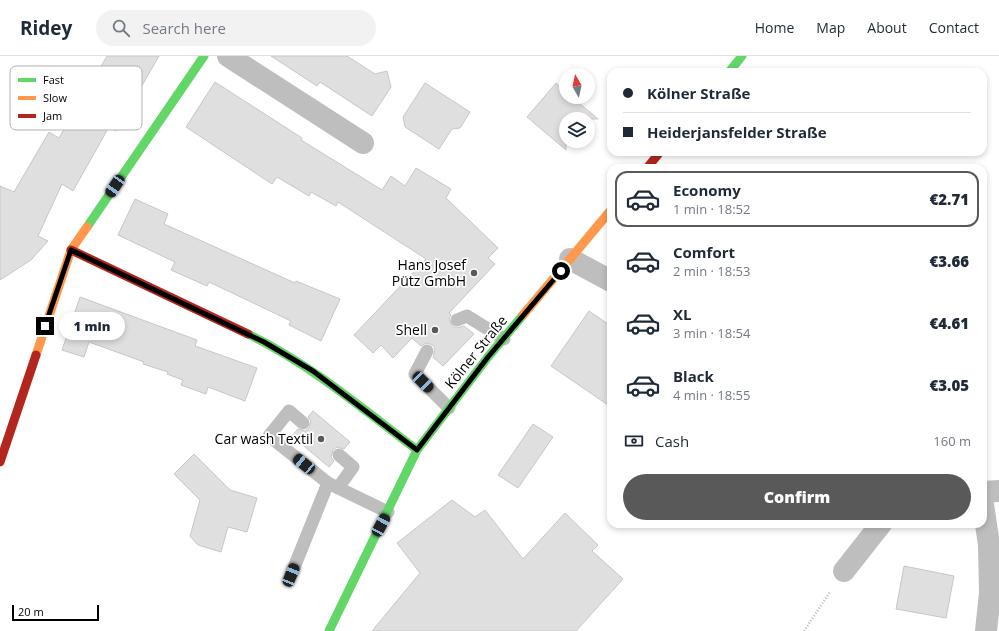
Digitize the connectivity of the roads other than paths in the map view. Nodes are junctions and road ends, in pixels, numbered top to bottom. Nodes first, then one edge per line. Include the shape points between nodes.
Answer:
1 (204, 56) edge
2 (228, 56) edge
3 (742, 56) edge
4 (732, 68) edge
5 (363, 143) dead end
6 (657, 156) edge
7 (650, 164) edge
8 (607, 215) edge
9 (71, 250) junction
10 (570, 259) junction
11 (607, 279) edge
12 (457, 320) dead end
13 (504, 339) junction
14 (427, 351) dead end
15 (449, 408) junction
16 (303, 423) dead end
17 (417, 450) junction
18 (339, 455) dead end
19 (0, 462) edge
20 (333, 486) junction
21 (999, 491) edge
22 (987, 492) edge
23 (388, 512) junction
24 (879, 528) edge
25 (987, 528) edge
26 (844, 571) road end
27 (291, 575) dead end
28 (329, 631) edge
29 (986, 631) edge

1 - 9 street
2 - 5 street
3 - 4 street
6 - 7 street
8 - 10 street, Kölner Straße
9 - 17 street via 264,342 313,371
9 - 19 street
10 - 11 street
10 - 13 street, Kölner Straße
12 - 13 lane via 467,316
13 - 15 street, Kölner Straße
14 - 15 lane via 415,374
15 - 17 street, Kölner Straße
16 - 20 lane via 289,411 269,436
17 - 23 street, Kölner Straße
18 - 20 lane via 353,467
20 - 23 lane
20 - 27 lane
21 - 22 street
23 - 28 street, Kölner Straße
24 - 26 street
25 - 29 street via 990,593

